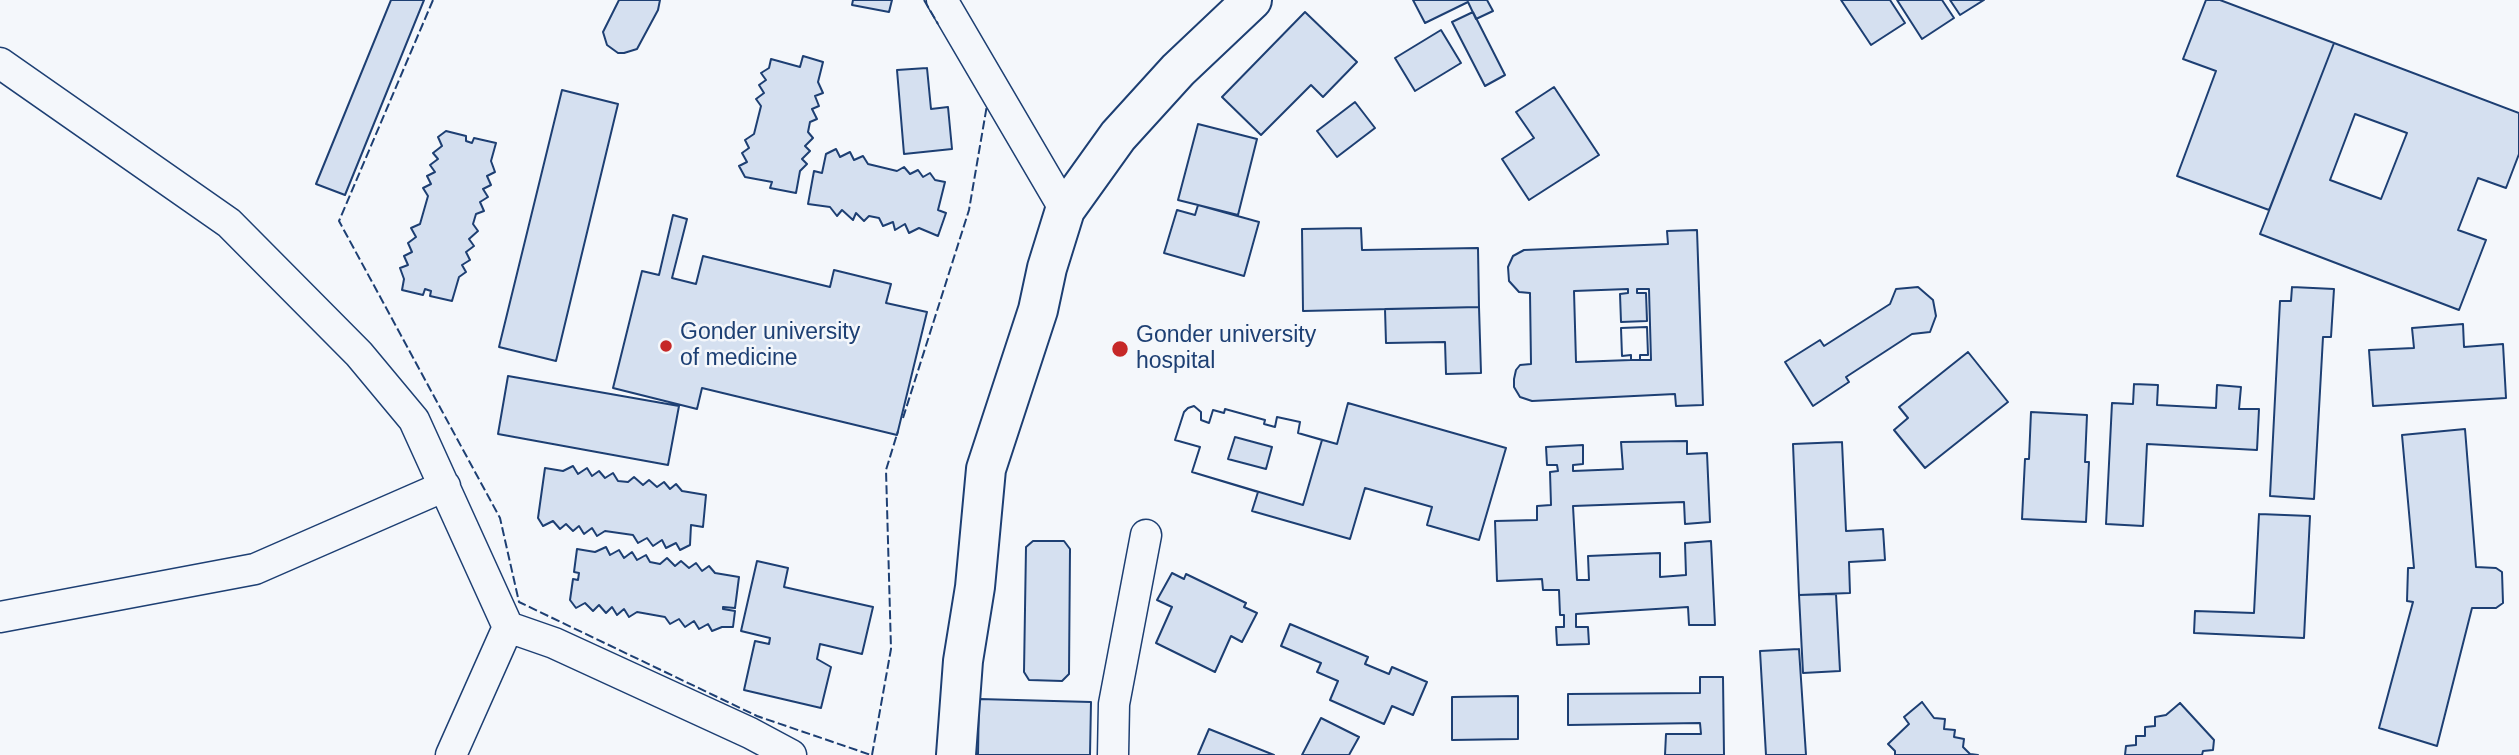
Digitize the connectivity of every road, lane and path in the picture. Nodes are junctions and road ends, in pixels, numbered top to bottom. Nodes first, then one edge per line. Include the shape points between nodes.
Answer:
1 (942, 0) edge
2 (1252, 0) edge
3 (0, 63) edge
4 (1065, 210) junction
5 (445, 486) junction
6 (1146, 535) dead end
7 (0, 617) edge
8 (508, 627) junction
9 (451, 755) edge
10 (792, 755) edge
11 (956, 755) edge
12 (1113, 755) edge

1 - 4 street
2 - 4 highway via 1178,70 1118,136
3 - 5 street via 229,223 359,354 414,420
4 - 11 highway via 986,469 975,587 962,661
5 - 7 street via 255,569
5 - 8 street
6 - 12 street via 1114,704
8 - 9 street
8 - 10 street via 591,660

